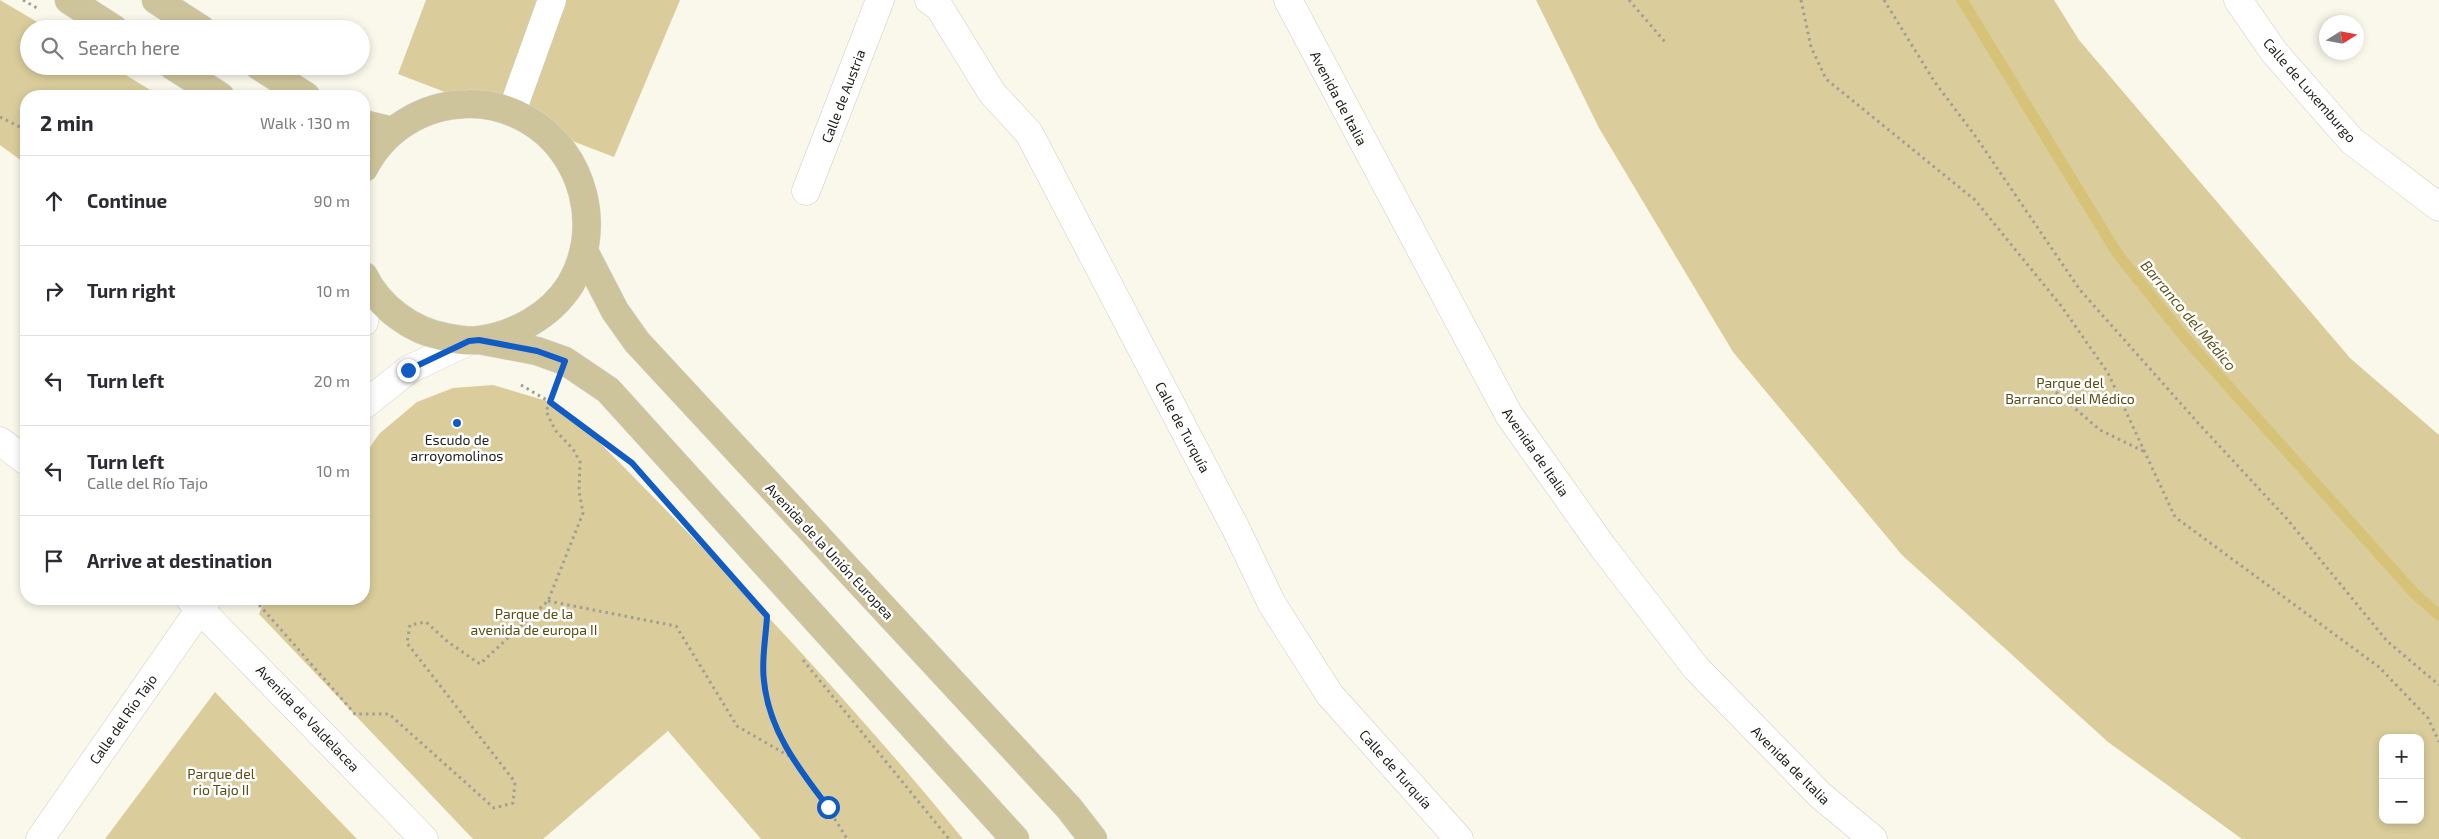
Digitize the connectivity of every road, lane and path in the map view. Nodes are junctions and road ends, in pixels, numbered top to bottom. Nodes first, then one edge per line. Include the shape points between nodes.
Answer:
1 (70, 0) edge
2 (156, 0) edge
3 (552, 0) edge
4 (880, 0) edge
5 (929, 0) edge
6 (1288, 0) edge
7 (1629, 0) edge
8 (1801, 0) edge
9 (1884, 0) edge
10 (2238, 0) edge
11 (100, 20) edge
12 (187, 20) edge
13 (1665, 42) dead end
14 (187, 75) edge
15 (273, 75) edge
16 (211, 90) edge
17 (297, 90) edge
18 (512, 111) junction
19 (0, 117) edge
20 (370, 125) edge
21 (20, 127) edge
22 (393, 131) junction
23 (370, 155) edge
24 (806, 192) dead end
25 (2439, 207) edge
26 (584, 251) junction
27 (370, 285) edge
28 (474, 340) junction
29 (565, 361) junction
30 (520, 384) dead end
31 (2056, 392) dead end
32 (370, 400) edge
33 (550, 402) junction
34 (0, 441) edge
35 (617, 452) dead end
36 (2145, 452) junction
37 (20, 456) edge
38 (548, 601) junction
39 (197, 605) edge
40 (202, 605) edge
41 (259, 605) edge
42 (773, 623) dead end
43 (797, 653) dead end
44 (2439, 685) edge
45 (2439, 742) edge
46 (789, 756) junction
47 (40, 839) edge
48 (424, 839) edge
49 (847, 839) edge
50 (949, 839) edge
51 (1015, 839) edge
52 (1093, 839) edge
53 (1458, 839) edge
54 (1873, 839) edge

1 - 11 main road
2 - 12 main road
3 - 18 street
4 - 24 street, Calle de Austria
5 - 53 street, Calle de Turquía via 939,7 992,93 1029,134 1232,520 1272,604 1330,694
6 - 54 street, Avenida de Italia via 1509,415 1602,546 1696,668 1820,796
7 - 13 path
8 - 36 path via 1811,47 1826,79 1975,200 2062,307 2108,374
9 - 44 path via 1934,82 1976,137 2080,290 2198,424 2288,519 2387,641
10 - 25 street, Calle de Luxemburgo via 2274,52 2352,141
14 - 16 main road
15 - 17 main road
18 - 22 main road via 481,103 449,104 420,114
18 - 26 main road via 542,128 565,152 581,183 587,217
19 - 21 path
20 - 22 main road
22 - 23 main road
26 - 28 main road via 570,285 546,313 515,332
26 - 52 main road, Avenida de la Unión Europea via 615,311 637,342 1069,808
27 - 28 main road via 394,314 430,334
28 - 29 main road via 537,351
28 - 32 street via 408,370
29 - 33 path
29 - 51 main road via 608,390
30 - 33 path
31 - 36 path via 2100,430
33 - 35 path
33 - 38 path via 546,411 580,462 578,491 583,513
34 - 37 street
36 - 45 path via 2175,517 2379,667 2428,718
38 - 41 path via 480,664 426,622 410,625 407,643 515,782 513,803 494,808 389,714 355,714
38 - 46 path via 676,626 737,726
39 - 47 street, Calle del Río Tajo
40 - 48 street, Avenida de Valdelacea
42 - 46 path via 767,616 764,681 774,722
43 - 50 path
46 - 49 path via 828,807

